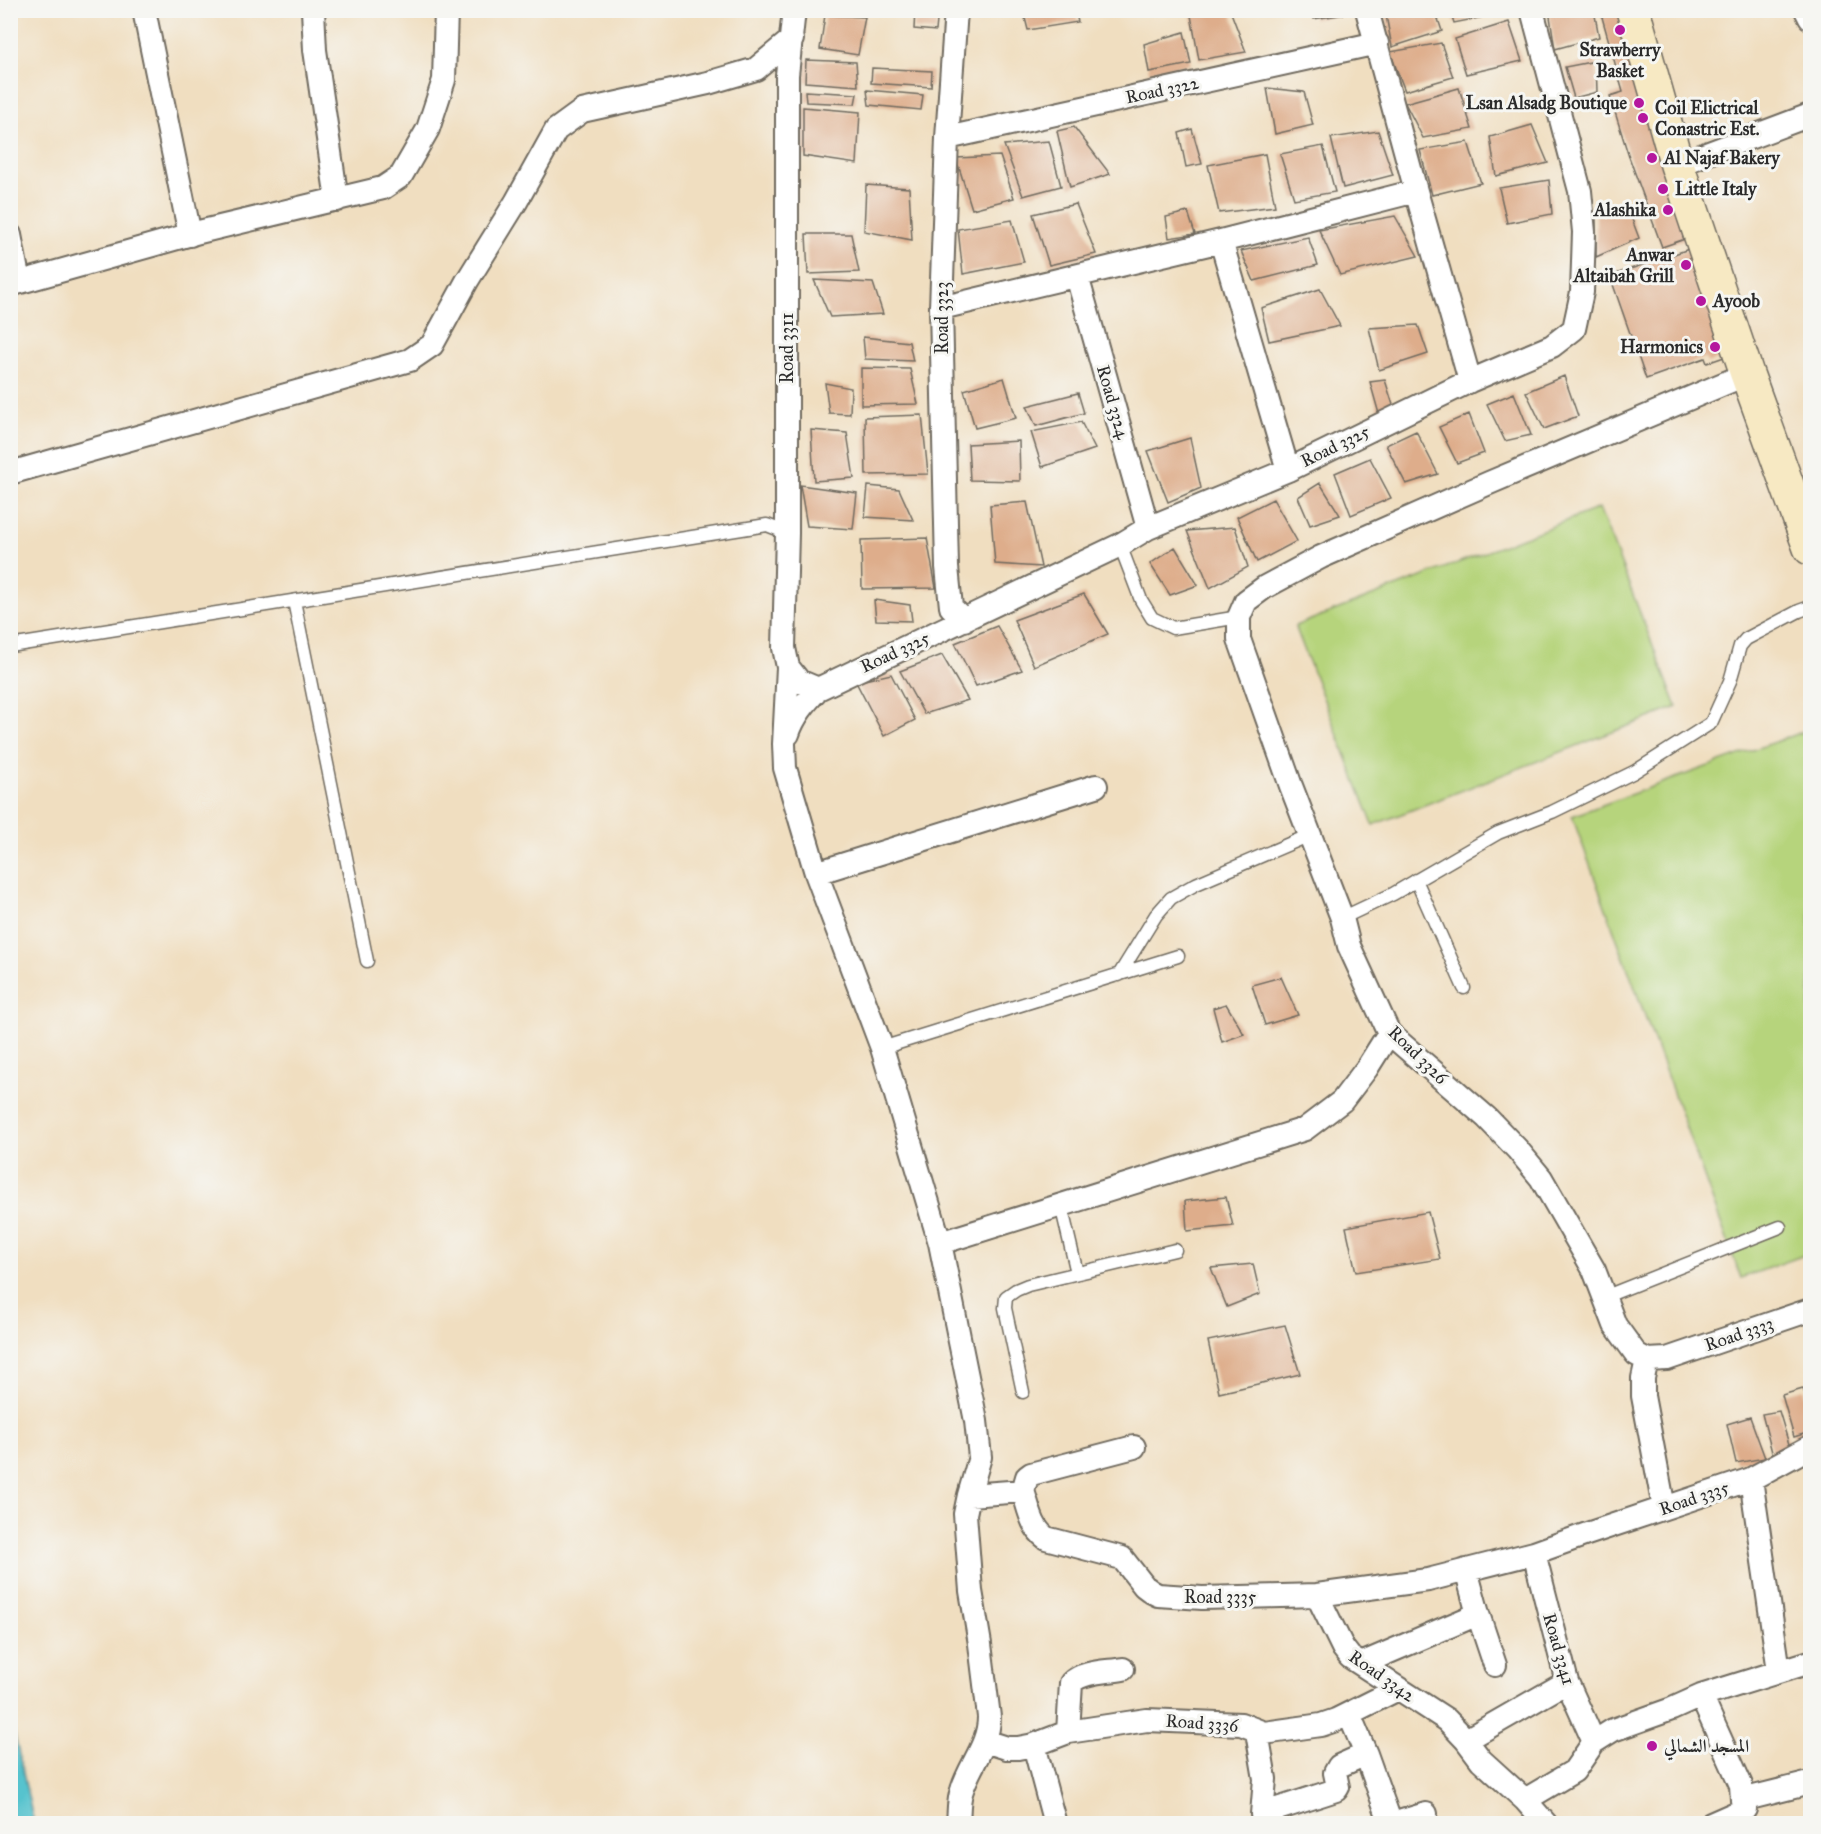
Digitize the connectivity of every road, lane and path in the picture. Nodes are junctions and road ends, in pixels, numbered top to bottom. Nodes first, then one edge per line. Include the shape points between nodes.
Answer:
1 (144, 10) edge
2 (313, 10) edge
3 (446, 10) edge
4 (794, 10) edge
5 (956, 10) edge
6 (1368, 10) edge
7 (1532, 10) edge
8 (1633, 10) edge
9 (792, 39) junction
10 (1377, 43) junction
11 (1810, 115) edge
12 (947, 138) junction
13 (1677, 165) junction
14 (1416, 191) junction
15 (337, 200) junction
16 (10, 235) edge
17 (190, 235) junction
18 (1221, 241) junction
19 (1077, 276) junction
20 (15, 284) edge
21 (941, 308) junction
22 (1747, 374) junction
23 (1470, 381) junction
24 (1288, 470) junction
25 (10, 473) edge
26 (1148, 528) junction
27 (787, 533) junction
28 (1120, 545) junction
29 (1810, 548) edge
30 (294, 601) junction
31 (1810, 607) edge
32 (1239, 617) junction
33 (964, 620) junction
34 (10, 646) edge
35 (802, 679) junction
36 (784, 744) junction
37 (1096, 786) dead end
38 (1310, 835) junction
39 (816, 873) junction
40 (1416, 880) junction
41 (1342, 918) junction
42 (1179, 956) dead end
43 (367, 961) dead end
44 (1119, 975) junction
45 (1464, 988) dead end
46 (1389, 1033) junction
47 (882, 1048) junction
48 (1061, 1205) junction
49 (1780, 1227) dead end
50 (940, 1243) junction
51 (1175, 1250) dead end
52 (1077, 1273) junction
53 (1604, 1297) junction
54 (1810, 1310) edge
55 (1657, 1360) junction
56 (1023, 1392) dead end
57 (1134, 1447) dead end
58 (1810, 1447) edge
59 (1751, 1479) junction
60 (1023, 1491) junction
61 (969, 1495) junction
62 (1664, 1508) junction
63 (1534, 1553) junction
64 (1466, 1570) junction
65 (1317, 1595) junction
66 (1478, 1614) junction
67 (1810, 1662) edge
68 (1361, 1664) junction
69 (1495, 1665) dead end
70 (1123, 1669) dead end
71 (1779, 1671) junction
72 (1567, 1682) junction
73 (1398, 1689) junction
74 (1701, 1696) junction
75 (1349, 1714) junction
76 (1068, 1732) junction
77 (1257, 1732) junction
78 (1466, 1740) junction
79 (986, 1741) junction
80 (1594, 1742) junction
81 (1034, 1744) junction
82 (1366, 1754) junction
83 (1810, 1784) edge
84 (1525, 1800) junction
85 (1746, 1811) edge
86 (1426, 1814) dead end
87 (1263, 1819) edge
88 (958, 1824) edge
89 (1055, 1824) edge
90 (1391, 1824) edge
91 (1545, 1824) edge
92 (1711, 1824) edge

1 - 17 street
2 - 15 street via 315,50
3 - 15 street via 444,80 428,129 409,164 401,176 383,188
4 - 9 street, Road 3311
5 - 12 street, Road 3323
6 - 10 street
7 - 23 street, Road 3325 via 1580,191 1584,232 1582,292 1574,329 1552,346
8 - 13 street
9 - 25 street via 756,69 582,111 556,130 432,345 410,360
9 - 27 street, Road 3311 via 788,75
10 - 12 street, Road 3322
10 - 14 street
11 - 13 street
12 - 21 street, Road 3323
13 - 22 street
14 - 18 street
14 - 23 street
15 - 17 street
16 - 20 street
17 - 20 street
18 - 19 street
18 - 24 street
19 - 21 street
19 - 26 street, Road 3324
21 - 33 street, Road 3323 via 947,567 951,607
22 - 29 street
22 - 32 street via 1321,557 1265,587 1246,601
23 - 24 street, Road 3325
24 - 26 street, Road 3325
26 - 28 street, Road 3325
27 - 30 lane via 767,525
27 - 35 street, Road 3311 via 784,648
28 - 32 lane via 1152,618 1173,628
28 - 33 street, Road 3325
30 - 34 lane
30 - 43 lane
31 - 40 lane via 1755,633 1740,646 1711,723 1634,772 1498,833
32 - 38 street, Road 3326 via 1239,639
33 - 35 street, Road 3325
35 - 36 street, Road 3311
35 - 36 street via 803,705
36 - 39 street, Road 3311 via 784,768
37 - 39 street
38 - 41 street, Road 3326
38 - 44 lane via 1171,898
39 - 47 street, Road 3311
40 - 41 lane
40 - 45 lane
41 - 46 street, Road 3326 via 1349,946
42 - 44 lane
44 - 47 lane
46 - 48 street via 1342,1101 1305,1129
46 - 53 street, Road 3326 via 1487,1118 1541,1178 1594,1270
47 - 50 street, Road 3311
48 - 50 street
48 - 52 lane
49 - 53 lane
50 - 61 street, Road 3311 via 976,1421 980,1457
51 - 52 lane
52 - 56 lane via 1029,1285 1006,1297
53 - 55 street, Road 3326 via 1615,1325 1636,1354
54 - 55 street, Road 3333
55 - 62 street via 1643,1378 1643,1396
57 - 60 street via 1031,1474 1024,1481
58 - 59 street, Road 3335
59 - 62 street, Road 3335
59 - 71 street, Road 3335
60 - 61 street
60 - 65 street, Road 3335 via 1038,1532 1046,1538 1122,1558 1144,1586 1158,1595
61 - 79 street, Road 3311 via 966,1514 971,1591 989,1718
62 - 63 street, Road 3335
63 - 64 street, Road 3335
63 - 72 street, Road 3341
64 - 65 street, Road 3335 via 1428,1580
64 - 66 street
65 - 68 street, Road 3342 via 1343,1648
66 - 68 street
66 - 69 street
67 - 71 street
68 - 73 street, Road 3342
70 - 76 street via 1080,1676 1072,1681
71 - 74 street
72 - 78 street
72 - 80 street, Road 3341
73 - 75 street, Road 3336
73 - 78 street, Road 3342 via 1447,1720
74 - 80 street via 1613,1730
74 - 85 street via 1741,1785
75 - 77 street, Road 3336 via 1321,1725
75 - 82 street
76 - 77 street, Road 3336 via 1147,1720 1241,1724
76 - 81 street, Road 3336
77 - 87 street via 1265,1779
78 - 84 street, Road 3342 via 1481,1760
79 - 81 street, Road 3336 via 1007,1748
79 - 88 street via 961,1791
80 - 84 street via 1574,1771
81 - 89 street
82 - 87 street via 1339,1766 1335,1773 1336,1790
82 - 90 street
83 - 85 street
84 - 91 street, Road 3342
85 - 92 street
86 - 90 street

